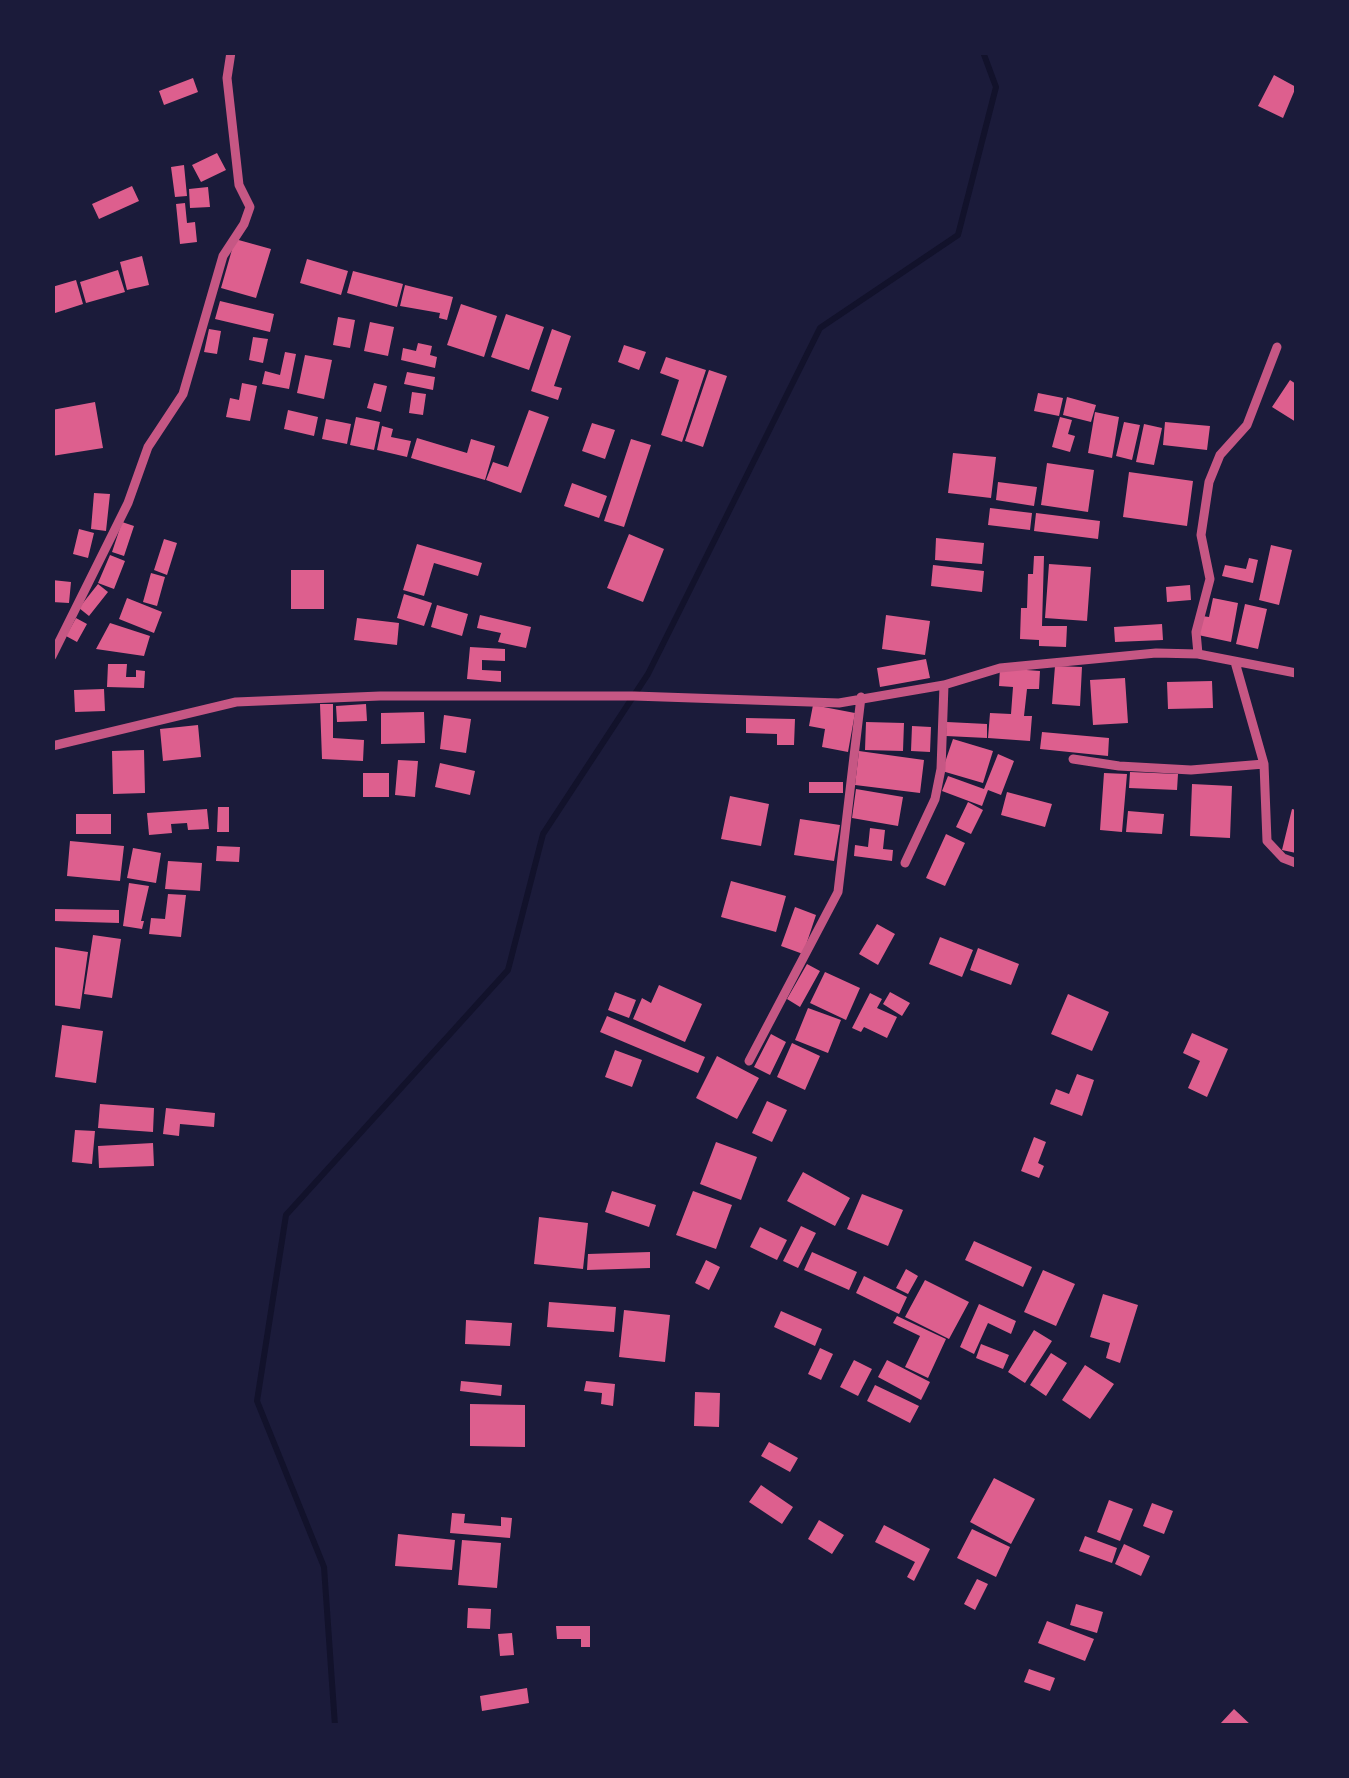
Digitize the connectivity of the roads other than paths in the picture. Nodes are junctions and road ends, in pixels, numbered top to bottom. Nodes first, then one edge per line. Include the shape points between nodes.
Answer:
1 (231, 52) edge
2 (1277, 346) dead end
3 (1198, 654) junction
4 (52, 656) edge
5 (1236, 662) junction
6 (1296, 673) edge
7 (944, 685) junction
8 (860, 697) junction
9 (52, 746) edge
10 (1072, 758) dead end
11 (1264, 764) junction
12 (905, 864) dead end
13 (1296, 864) edge
14 (749, 1060) dead end

1 - 4 street via 239,185 250,207 222,256 183,394 148,448
2 - 3 street via 1246,426 1220,454 1209,482 1201,535 1210,580 1196,632
3 - 5 street
3 - 7 street via 1000,668
5 - 6 street
5 - 11 street
7 - 8 street
7 - 12 street via 936,799
8 - 9 street via 839,703 634,696 236,702
8 - 14 street via 838,892
10 - 11 street via 1191,770
11 - 13 street via 1267,841

